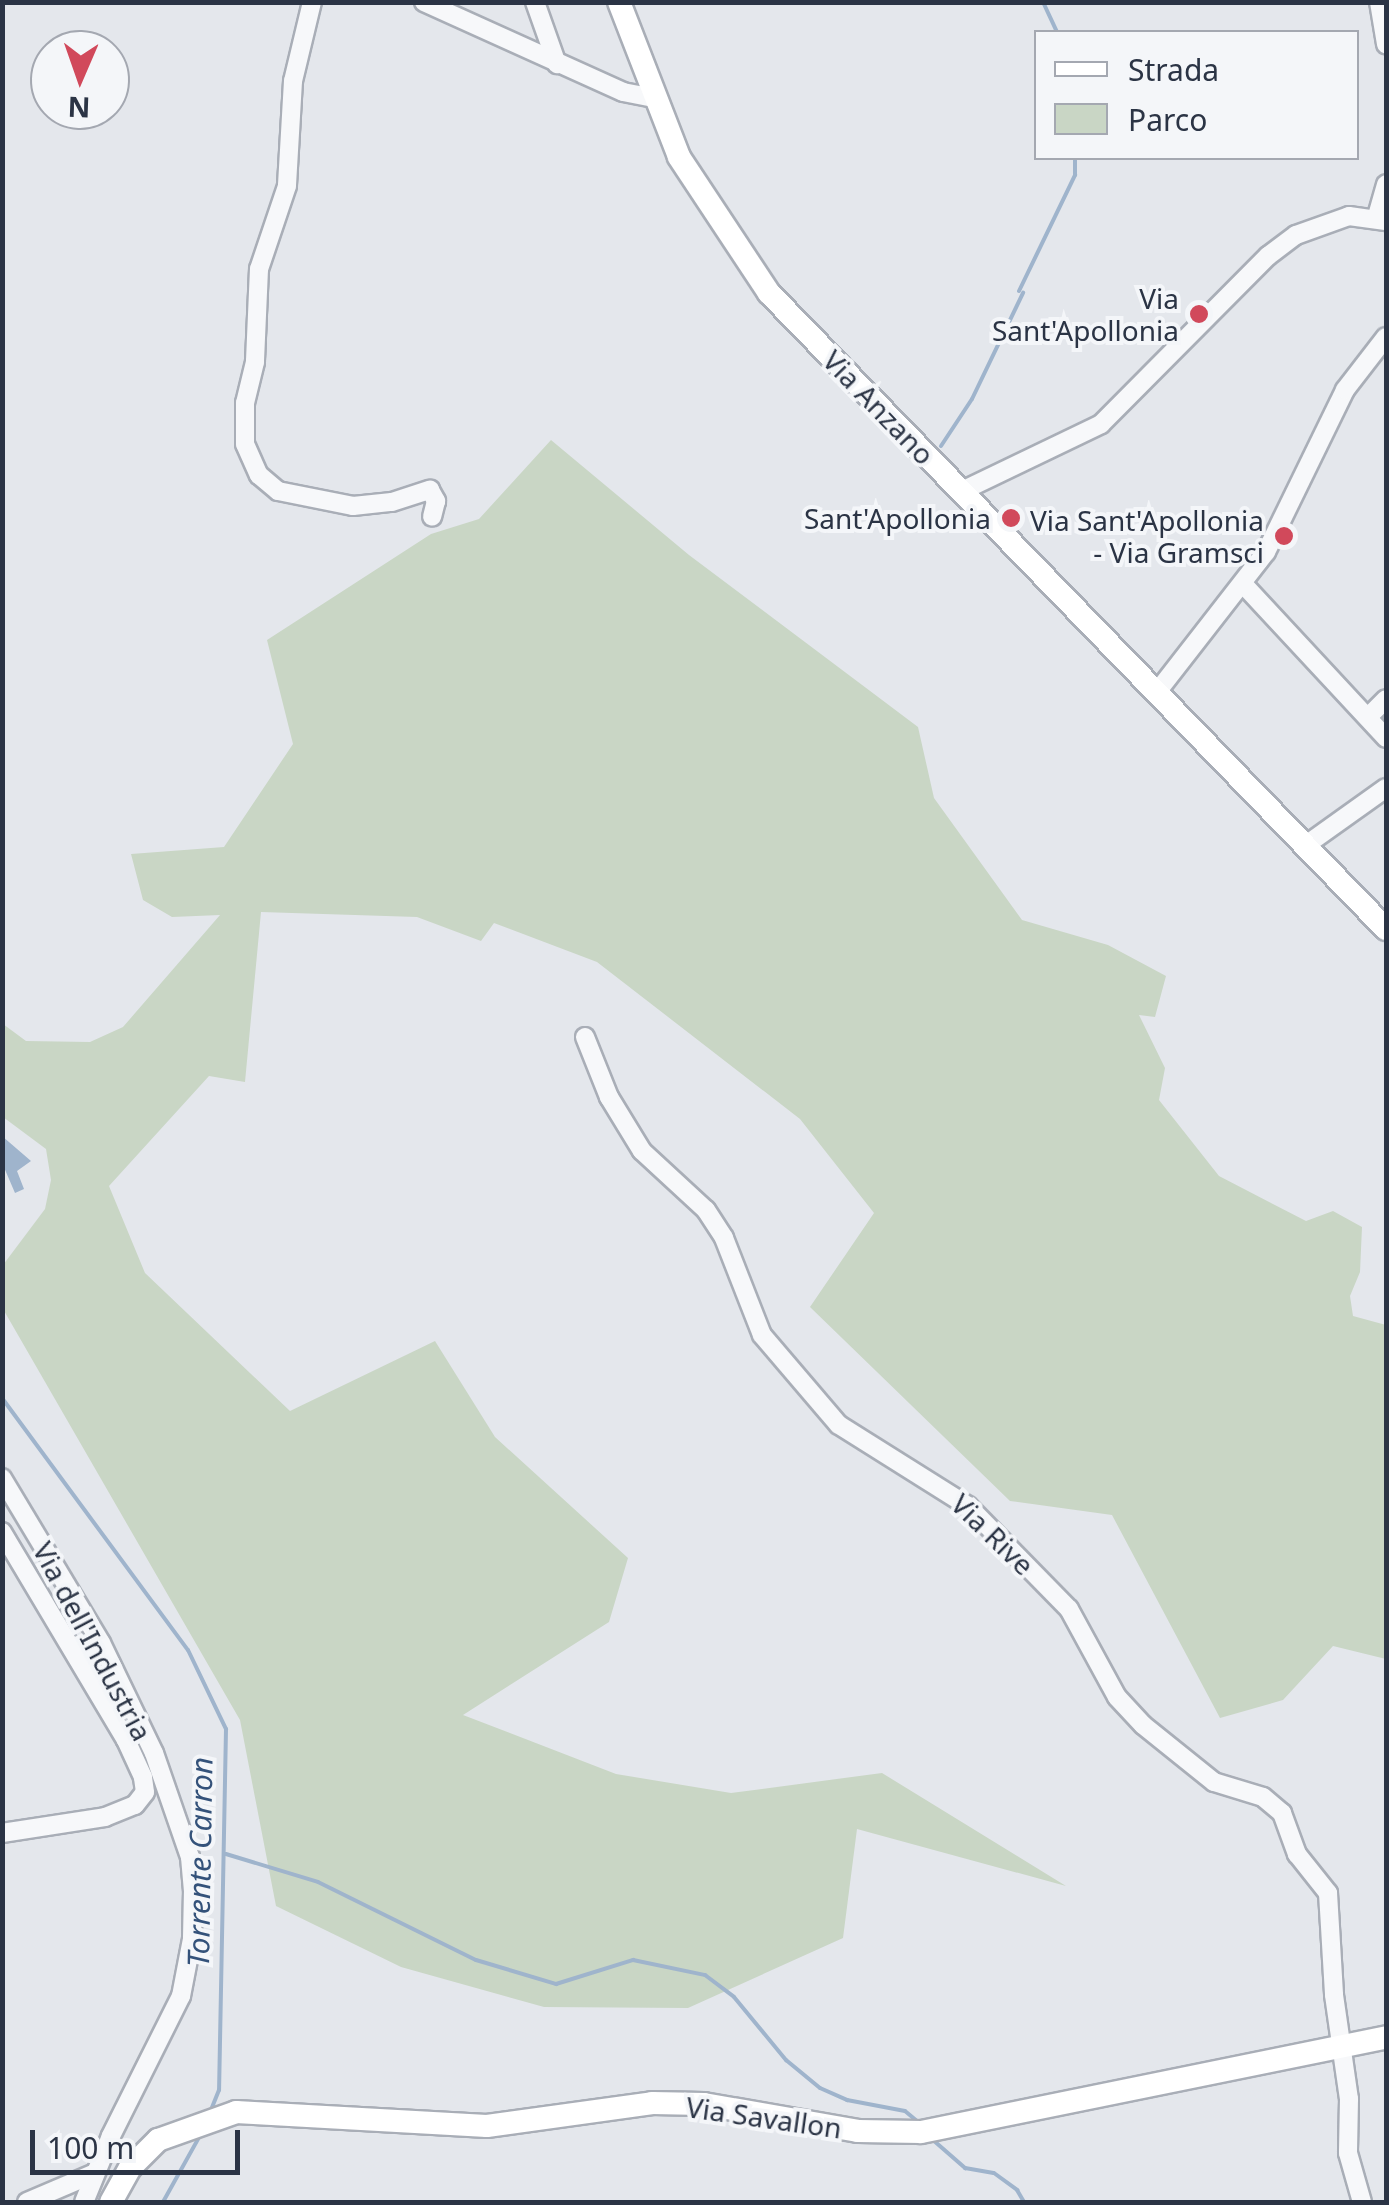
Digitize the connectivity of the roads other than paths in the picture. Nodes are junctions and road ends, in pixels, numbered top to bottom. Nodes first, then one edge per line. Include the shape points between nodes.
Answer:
1 (312, 2) edge
2 (424, 2) edge
3 (535, 2) edge
4 (618, 2) edge
5 (1379, 2) edge
6 (1386, 44) edge
7 (558, 64) junction
8 (653, 98) junction
9 (1386, 184) edge
10 (1382, 218) edge
11 (1386, 337) edge
12 (962, 491) junction
13 (432, 517) dead end
14 (1244, 584) junction
15 (1157, 692) junction
16 (1386, 699) edge
17 (1368, 717) junction
18 (1386, 738) edge
19 (1386, 788) edge
20 (1306, 845) junction
21 (1386, 929) edge
22 (585, 1037) dead end
23 (2, 1478) edge
24 (2, 1532) edge
25 (144, 1731) junction
26 (126, 1740) junction
27 (2, 1833) edge
28 (1386, 2038) edge
29 (1343, 2046) junction
30 (95, 2173) junction
31 (27, 2202) edge
32 (84, 2202) edge
33 (111, 2202) edge
34 (1362, 2202) edge

1 - 13 street via 293,81 287,186 259,269 255,362 244,402 246,444 259,475 278,491 353,506 430,490 436,501
2 - 7 street
3 - 7 street
4 - 8 main road, Via Anzano
5 - 6 street
7 - 8 street
8 - 12 main road, Via Anzano via 696,188 769,293
9 - 10 street
10 - 12 street via 1330,222 1283,244 1101,424
11 - 14 street via 1344,390 1279,529
12 - 15 main road, Via Anzano
14 - 15 street
14 - 17 street
15 - 20 main road, Via Anzano
16 - 17 street
17 - 18 street
19 - 20 street
20 - 21 main road, Via Anzano
22 - 29 street, Via Rive via 609,1097 642,1151 706,1210 724,1238 762,1336 839,1425 968,1506 1069,1609 1110,1686 1143,1725 1214,1782 1263,1797 1282,1813 1297,1854 1328,1893
23 - 25 street, Via dell'Industria via 101,1643
24 - 26 street
25 - 26 street
25 - 30 street, Via dell'Industria via 190,1858 192,1939 181,1996
26 - 27 street via 144,1776 145,1792 135,1805 104,1817
28 - 29 main road, Via Savallon
29 - 33 main road, Via Savallon via 929,2131 858,2131 704,2104 652,2103 486,2126 236,2112 158,2140 130,2168
29 - 34 street, Via Rive via 1348,2153
30 - 31 street
30 - 32 street, Via dell'Industria

